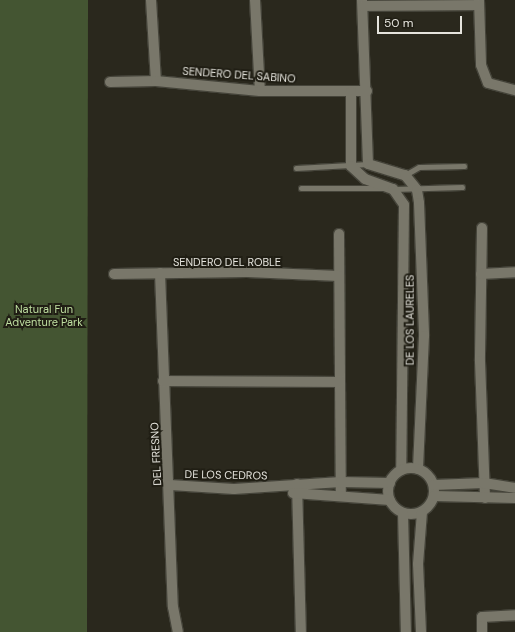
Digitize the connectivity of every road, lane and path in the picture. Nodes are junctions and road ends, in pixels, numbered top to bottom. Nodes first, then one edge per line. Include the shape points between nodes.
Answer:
1 (151, 0) edge
2 (255, 0) edge
3 (362, 3) edge
4 (479, 3) edge
5 (156, 81) junction
6 (110, 82) dead end
7 (515, 90) edge
8 (260, 91) junction
9 (367, 91) junction
10 (351, 92) junction
11 (368, 164) junction
12 (351, 166) junction
13 (464, 166) dead end
14 (296, 168) dead end
15 (405, 175) junction
16 (462, 187) dead end
17 (302, 188) dead end
18 (393, 189) junction
19 (418, 190) junction
20 (482, 228) dead end
21 (339, 234) dead end
22 (515, 272) edge
23 (114, 274) dead end
24 (160, 274) junction
25 (482, 274) junction
26 (339, 276) junction
27 (164, 381) junction
28 (340, 382) junction
29 (418, 469) junction
30 (401, 470) junction
31 (341, 482) junction
32 (390, 483) junction
33 (484, 483) junction
34 (297, 484) junction
35 (170, 485) junction
36 (434, 485) junction
37 (283, 488) junction
38 (515, 488) edge
39 (298, 495) junction
40 (341, 496) junction
41 (434, 496) junction
42 (485, 498) junction
43 (515, 498) edge
44 (390, 500) junction
45 (422, 512) junction
46 (403, 513) junction
47 (515, 615) edge
48 (178, 632) edge
49 (302, 632) edge
50 (406, 632) edge
51 (421, 632) edge
52 (482, 632) edge

1 - 5 street
2 - 8 street
3 - 4 street
3 - 9 street
4 - 7 street via 481,65 488,83
5 - 6 street, SENDERO DEL SABINO
5 - 8 street, SENDERO DEL SABINO
8 - 10 street, SENDERO DEL SABINO
9 - 10 street, SENDERO DEL SABINO
9 - 11 street
10 - 12 street
11 - 12 lane
11 - 15 street
12 - 14 lane
12 - 18 street via 365,179
13 - 15 lane via 419,167
15 - 19 street
16 - 19 lane
17 - 18 lane
18 - 19 lane
18 - 30 street, DE LOS LAURELES via 404,205
19 - 29 street, DE LOS LAURELES via 424,336
20 - 25 street
21 - 26 street
22 - 25 street
23 - 24 street, SENDERO DEL ROBLE
24 - 26 street, SENDERO DEL ROBLE
24 - 27 street, DEL FRESNO
25 - 33 street
26 - 28 street
27 - 28 street
27 - 35 street, DEL FRESNO
28 - 31 street
29 - 30 street
29 - 36 street via 430,477
30 - 32 street
31 - 32 street, DE LOS CEDROS
31 - 34 street, DE LOS CEDROS
31 - 40 street
32 - 44 street
33 - 36 street
33 - 38 street
33 - 42 street
34 - 37 street, DE LOS CEDROS
34 - 39 street
35 - 37 street, DE LOS CEDROS
35 - 48 street, DEL FRESNO via 173,607
36 - 41 street
37 - 39 street, DE LOS CEDROS
39 - 40 street, DE LOS CEDROS
39 - 49 street
40 - 44 street, DE LOS CEDROS
41 - 42 street
41 - 45 street
42 - 43 street
44 - 46 street
45 - 46 street
45 - 51 street via 418,564
46 - 50 street
47 - 52 street via 482,617

